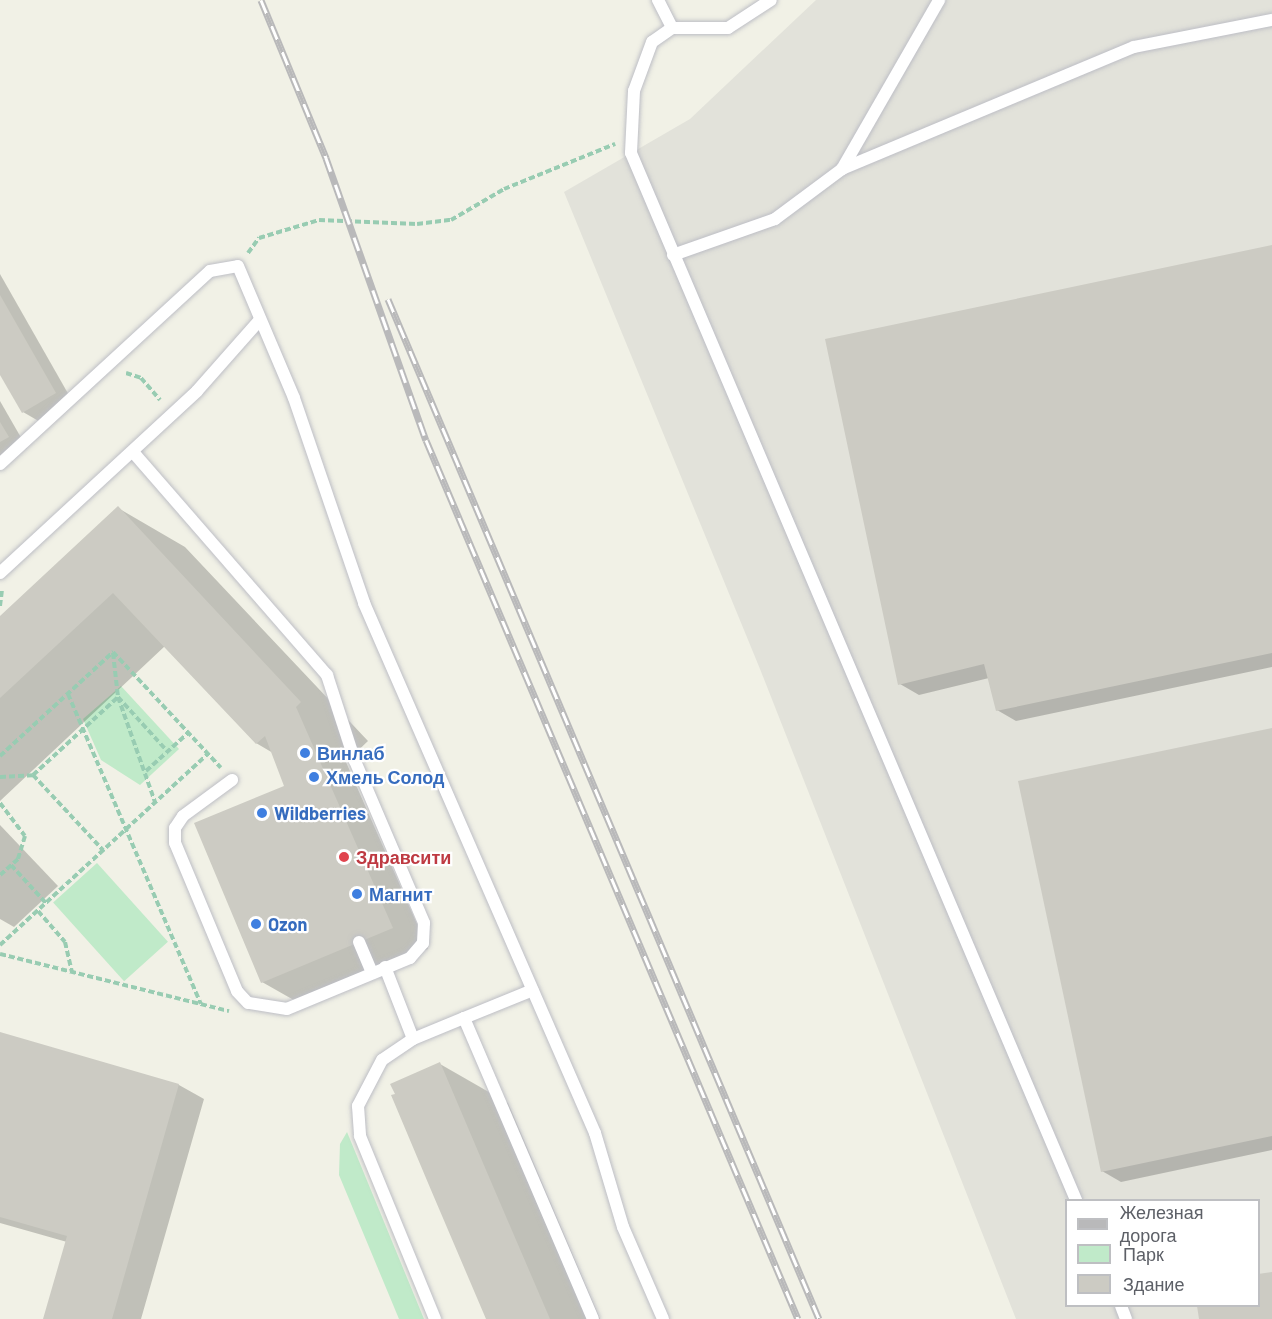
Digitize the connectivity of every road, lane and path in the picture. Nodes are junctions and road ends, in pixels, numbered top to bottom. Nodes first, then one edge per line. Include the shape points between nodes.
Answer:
1 (658, 0) edge
2 (771, 0) edge
3 (939, 0) edge
4 (1272, 20) edge
5 (672, 28) junction
6 (629, 138) junction
7 (842, 169) junction
8 (674, 255) junction
9 (238, 266) junction
10 (259, 321) junction
11 (119, 376) dead end
12 (172, 415) junction
13 (133, 452) junction
14 (0, 464) edge
15 (0, 573) edge
16 (113, 652) junction
17 (68, 694) junction
18 (118, 697) junction
19 (83, 730) junction
20 (188, 733) junction
21 (168, 752) junction
22 (208, 754) junction
23 (0, 756) edge
24 (146, 771) junction
25 (33, 775) junction
26 (0, 777) edge
27 (232, 780) joint
28 (155, 802) junction
29 (0, 803) edge
30 (126, 830) junction
31 (104, 850) junction
32 (11, 865) junction
33 (0, 875) edge
34 (46, 903) junction
35 (38, 911) junction
36 (359, 942) dead end
37 (0, 945) edge
38 (0, 954) edge
39 (385, 967) junction
40 (72, 972) junction
41 (372, 973) junction
42 (533, 990) junction
43 (201, 1004) junction
44 (232, 1011) dead end
45 (464, 1018) junction
46 (413, 1039) junction
47 (1076, 1199) edge
48 (435, 1319) edge
49 (593, 1319) edge
50 (663, 1319) edge

1 - 5 lane
2 - 5 lane via 728,28
3 - 7 lane
4 - 7 lane via 1134,48
5 - 6 lane via 652,42 634,91
6 - 8 lane via 639,174
6 - 9 path via 504,189 451,220 417,224 319,220 259,238
7 - 8 lane via 775,219
8 - 47 lane
9 - 10 lane
9 - 14 lane via 210,271
10 - 12 lane
10 - 42 lane via 294,398 364,603
11 - 12 path via 134,373
12 - 13 lane
13 - 15 lane
13 - 39 lane via 327,675 355,761 424,923 423,943 410,958
16 - 17 path
16 - 18 path
16 - 20 path
17 - 19 path
17 - 23 path
18 - 19 path
18 - 21 path
18 - 24 path
19 - 25 path
19 - 30 path
20 - 21 path
20 - 22 path
21 - 24 path
22 - 27 path
22 - 28 path
24 - 28 path
25 - 26 path
25 - 31 path
27 - 41 lane via 183,816 175,828 175,843 237,991 248,1003 287,1009
28 - 30 path
29 - 32 path via 25,836 24,849
30 - 31 path
30 - 43 path
31 - 34 path
32 - 33 path
32 - 34 path
34 - 35 path
35 - 37 path
35 - 40 path via 65,942
36 - 41 lane
38 - 40 path
39 - 41 lane
39 - 46 lane
40 - 43 path
42 - 45 lane
42 - 50 lane via 595,1133 623,1227
43 - 44 path
45 - 46 lane
45 - 49 lane
46 - 48 lane via 382,1060 358,1106 360,1136

